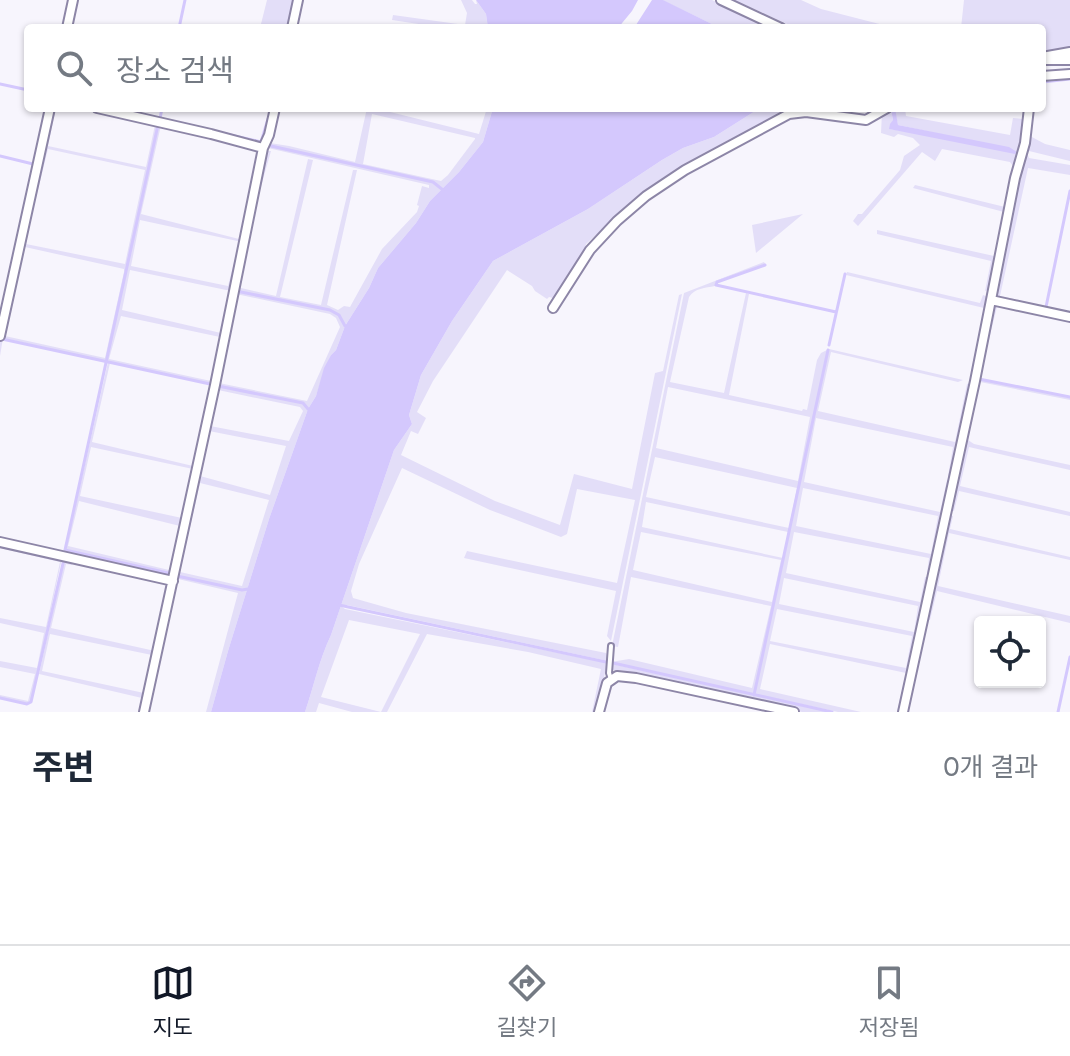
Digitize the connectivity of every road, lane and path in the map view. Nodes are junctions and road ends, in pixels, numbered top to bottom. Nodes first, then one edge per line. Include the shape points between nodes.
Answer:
1 (73, 0) edge
2 (298, 0) edge
3 (721, 0) edge
4 (68, 24) edge
5 (293, 24) edge
6 (772, 24) edge
7 (1070, 52) edge
8 (1046, 57) edge
9 (1046, 58) edge
10 (1070, 60) edge
11 (1070, 74) edge
12 (1046, 76) edge
13 (49, 112) edge
14 (115, 112) edge
15 (274, 112) edge
16 (806, 112) edge
17 (806, 112) edge
18 (880, 112) edge
19 (1029, 112) edge
20 (263, 148) junction
21 (991, 300) junction
22 (553, 308) dead end
23 (1070, 317) edge
24 (0, 336) edge
25 (0, 542) edge
26 (173, 581) junction
27 (611, 646) dead end
28 (611, 679) junction
29 (144, 712) edge
30 (599, 712) edge
31 (794, 712) edge
32 (903, 712) edge

1 - 4 street
2 - 5 street
3 - 6 street
7 - 8 street
9 - 10 street
11 - 12 street
13 - 24 street
14 - 20 street
15 - 20 street
16 - 22 street via 789,114 646,196 590,250
17 - 18 street via 866,120
19 - 21 street
20 - 26 street
21 - 23 street
21 - 32 street
25 - 26 street
26 - 29 street
27 - 28 lane
28 - 30 street
28 - 31 street via 636,678

